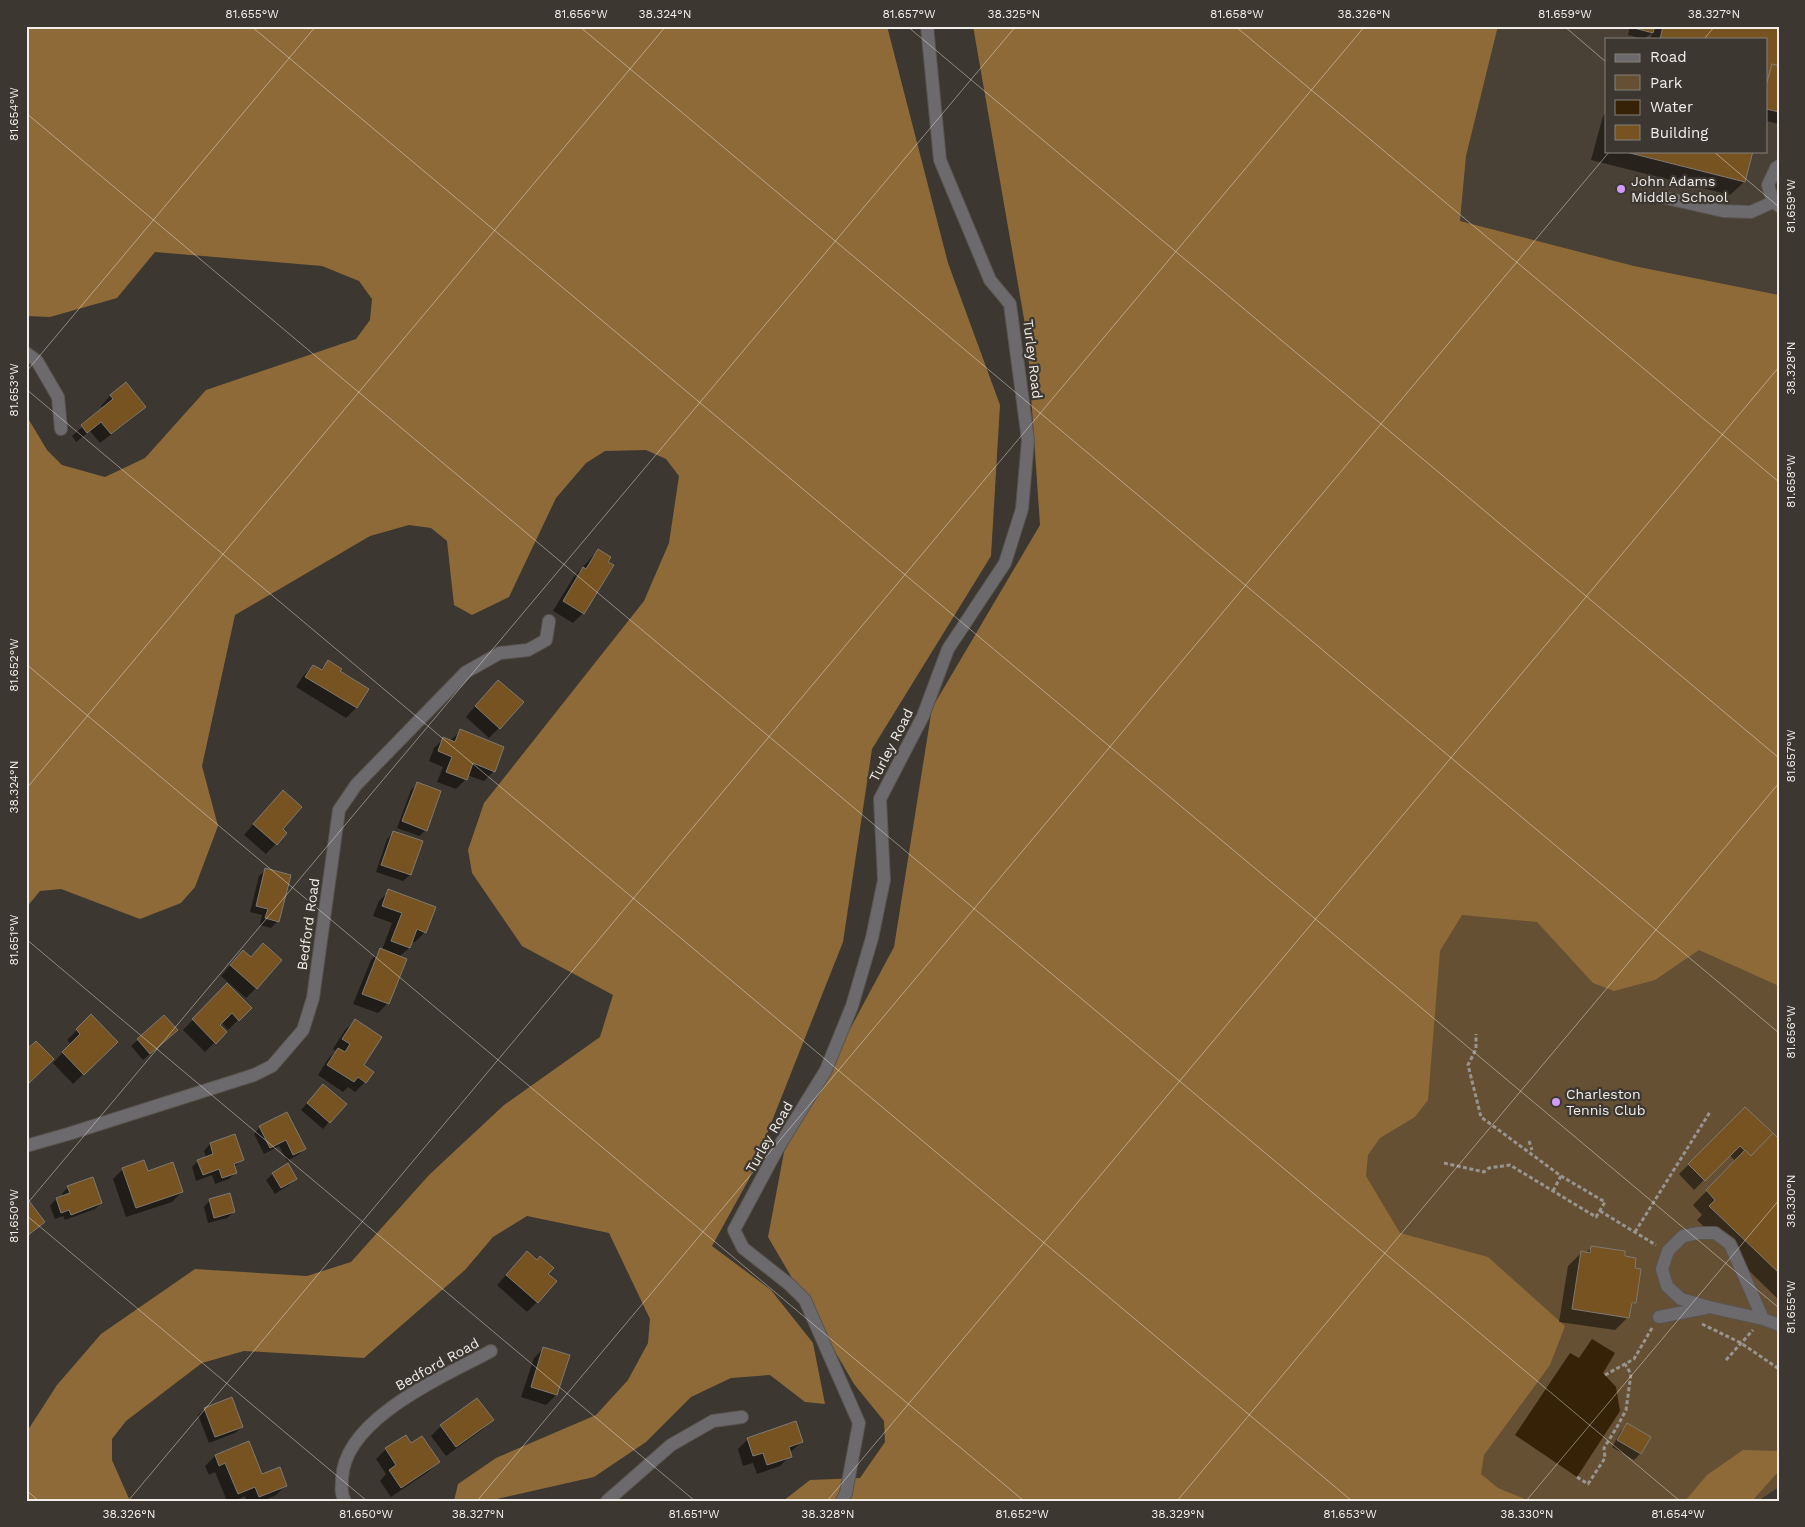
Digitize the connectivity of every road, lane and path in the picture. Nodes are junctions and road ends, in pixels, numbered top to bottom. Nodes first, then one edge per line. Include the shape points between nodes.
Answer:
1 (927, 26) edge
2 (1779, 166) edge
3 (1666, 198) dead end
4 (1776, 204) edge
5 (26, 354) edge
6 (61, 429) dead end
7 (549, 621) dead end
8 (1476, 1034) dead end
9 (1710, 1112) dead end
10 (1529, 1140) dead end
11 (26, 1146) edge
12 (1532, 1150) dead end
13 (1444, 1163) dead end
14 (1561, 1176) junction
15 (1553, 1191) junction
16 (1600, 1211) junction
17 (1635, 1232) junction
18 (1668, 1251) junction
19 (1708, 1307) junction
20 (1681, 1313) junction
21 (1659, 1317) joint
22 (1760, 1319) junction
23 (1779, 1325) edge
24 (1741, 1343) junction
25 (492, 1351) dead end
26 (1726, 1360) dead end
27 (1625, 1364) junction
28 (1779, 1369) edge
29 (1605, 1375) dead end
30 (742, 1417) dead end
31 (1577, 1477) dead end
32 (345, 1501) edge
33 (607, 1501) edge
34 (842, 1501) edge

1 - 34 street, Turley Road via 940,160 990,280 1010,304 1028,440 1022,509 1004,563 948,649 923,716 880,800 884,880 872,938 852,1006 826,1070 778,1148 734,1230 743,1248 805,1300 859,1423
2 - 4 street via 1768,185
3 - 4 street via 1723,211 1751,212
5 - 6 street via 36,361 58,397
7 - 11 street, Bedford Road via 546,640 528,650 500,653 466,672 356,785 339,810 313,998 303,1030 272,1066 254,1075
8 - 14 path via 1476,1048 1468,1065 1481,1117
9 - 17 path
10 - 12 path
13 - 15 path via 1484,1172 1489,1168 1510,1165
14 - 15 path
14 - 16 path via 1605,1202
15 - 16 path via 1596,1217
16 - 17 path
17 - 18 path
18 - 19 street via 1662,1269 1667,1286 1681,1299
18 - 22 street via 1683,1236 1699,1233 1715,1233 1730,1244
19 - 20 street
19 - 22 street
20 - 21 street
20 - 24 path
21 - 27 path via 1634,1359
22 - 23 street
22 - 24 path
24 - 26 path
24 - 28 path
25 - 32 street, Bedford Road via 410,1395 370,1424 354,1444 343,1469 342,1496
27 - 29 path
27 - 31 path via 1631,1374 1626,1410 1604,1448 1605,1458 1588,1484
30 - 33 street via 714,1421 672,1445

